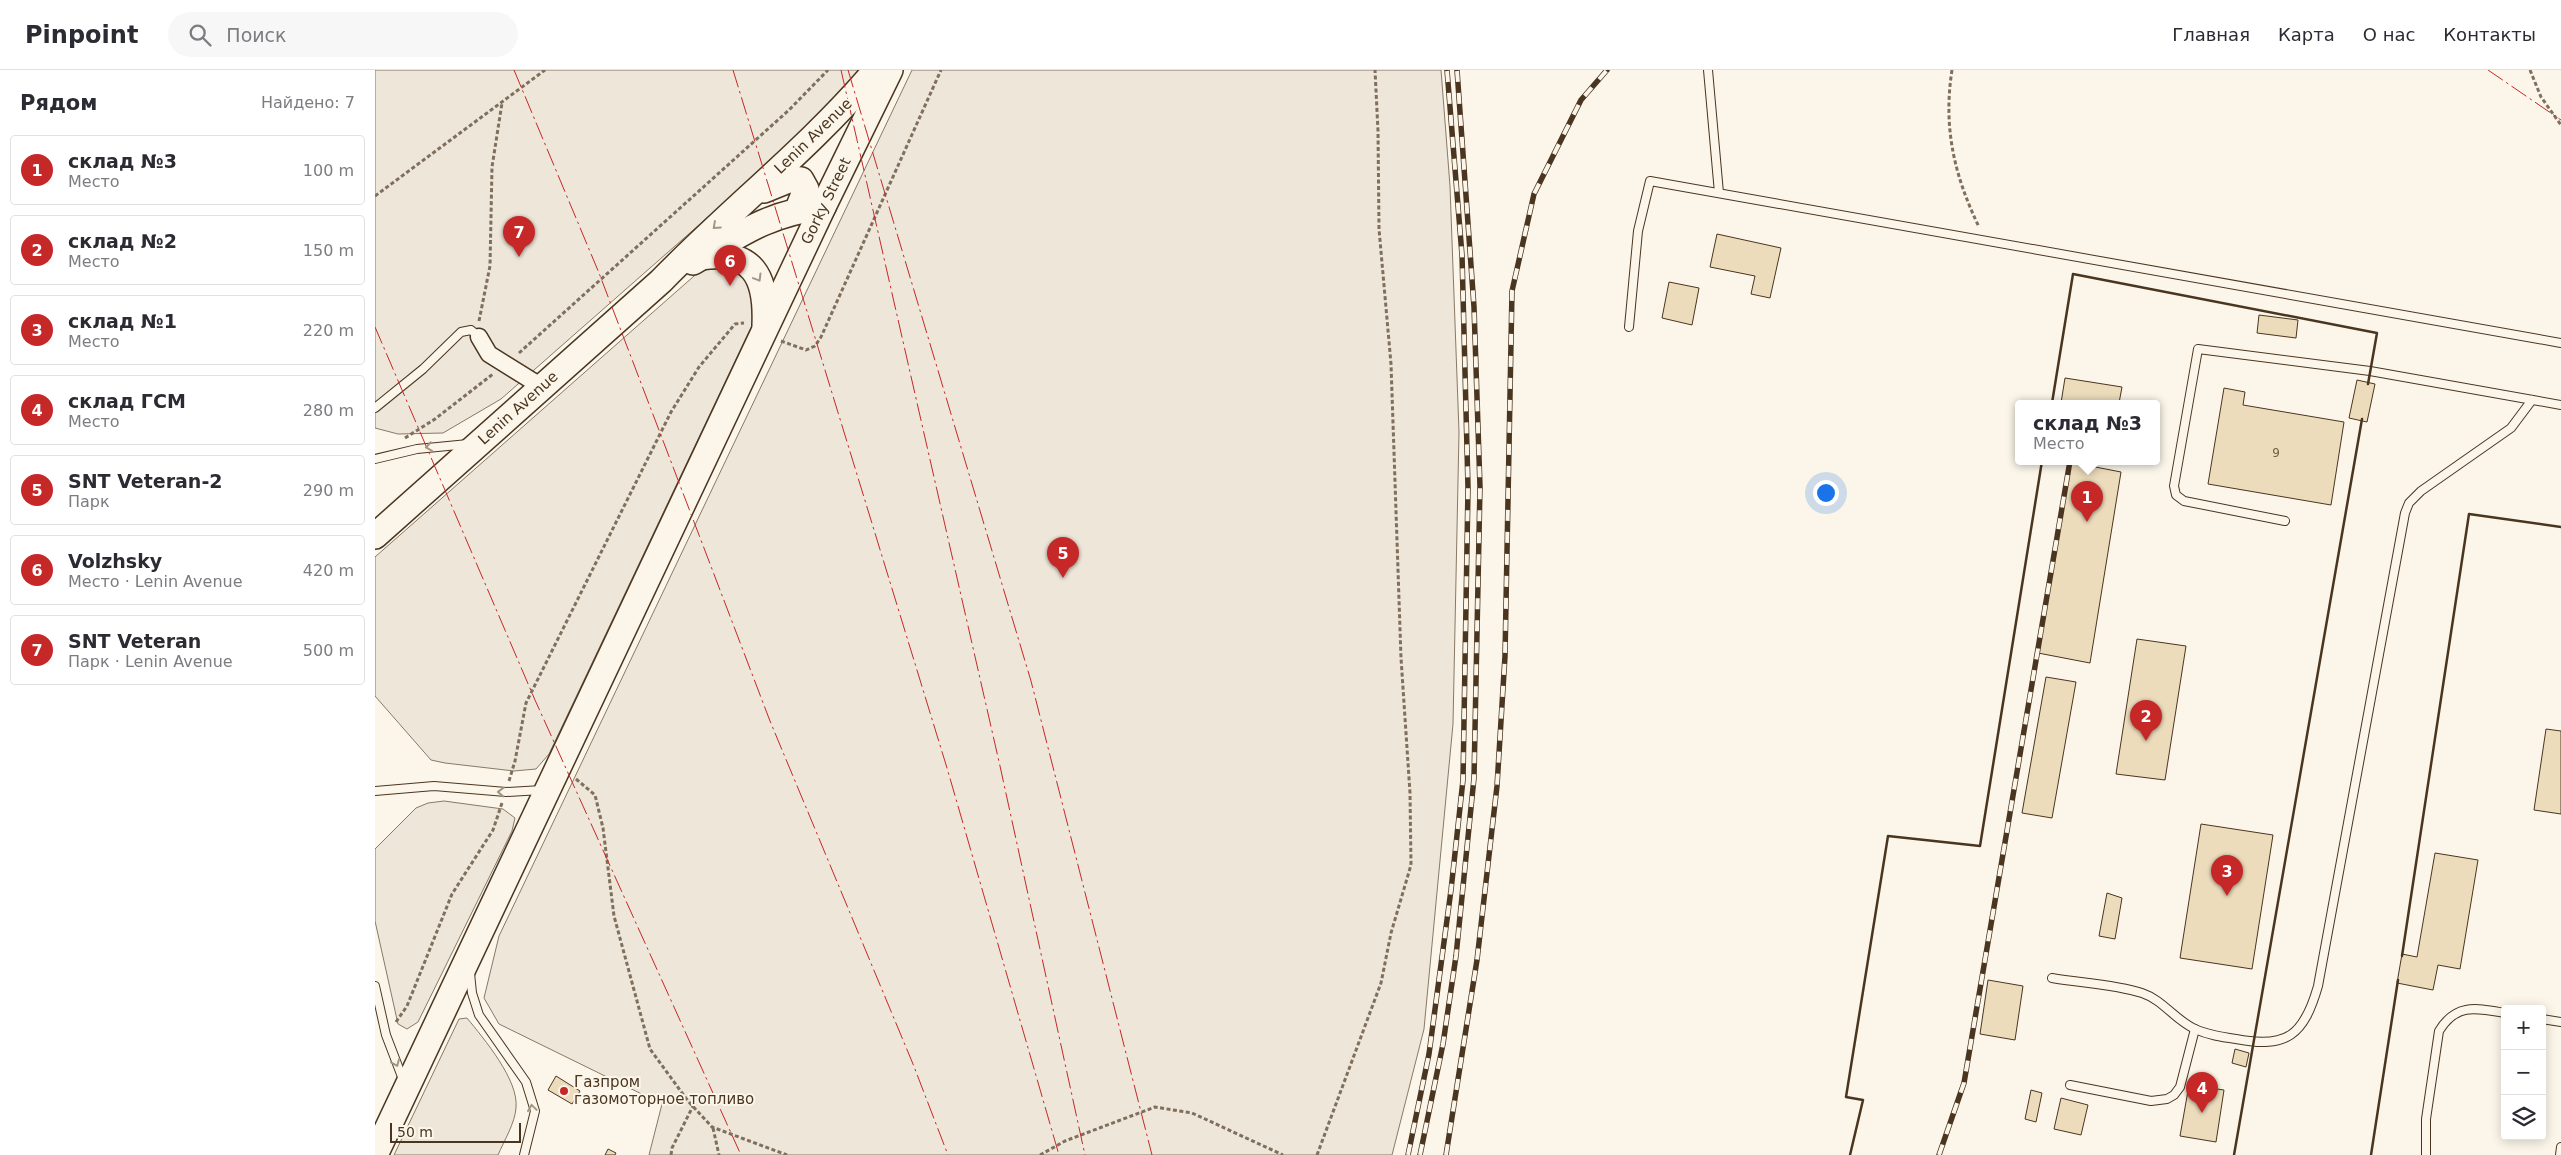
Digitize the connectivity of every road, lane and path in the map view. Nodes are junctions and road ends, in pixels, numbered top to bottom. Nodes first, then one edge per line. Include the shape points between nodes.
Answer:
1 (545, 70) edge
2 (829, 70) edge
3 (876, 70) edge
4 (890, 70) edge
5 (941, 70) edge
6 (1375, 70) edge
7 (1708, 70) edge
8 (1952, 70) edge
9 (2530, 70) edge
10 (502, 103) junction
11 (2561, 125) edge
12 (1719, 193) junction
13 (375, 196) edge
14 (747, 198) junction
15 (823, 207) junction
16 (798, 210) junction
17 (1986, 241) junction
18 (701, 257) junction
19 (661, 281) junction
20 (1629, 327) dead end
21 (765, 333) junction
22 (479, 337) junction
23 (2561, 343) edge
24 (506, 364) junction
25 (542, 387) junction
26 (2532, 400) junction
27 (2561, 405) edge
28 (375, 408) edge
29 (397, 443) dead end
30 (477, 444) junction
31 (375, 459) edge
32 (2285, 521) dead end
33 (375, 536) edge
34 (554, 778) junction
35 (375, 791) edge
36 (506, 792) junction
37 (476, 944) junction
38 (2052, 978) dead end
39 (375, 986) edge
40 (2501, 1013) edge
41 (2546, 1020) edge
42 (2561, 1022) edge
43 (2195, 1029) junction
44 (386, 1036) junction
45 (2070, 1084) dead end
46 (407, 1090) junction
47 (693, 1106) junction
48 (712, 1127) junction
49 (2561, 1148) edge
50 (375, 1155) edge
51 (524, 1155) edge
52 (671, 1155) edge
53 (719, 1155) edge
54 (787, 1155) edge
55 (1041, 1155) edge
56 (1283, 1155) edge
57 (1317, 1155) edge
58 (2426, 1155) edge
59 (2559, 1155) edge

1 - 10 path
2 - 24 path via 789,110
3 - 14 main road, Lenin Avenue via 822,130
4 - 15 main road, Gorky Street
5 - 21 path via 815,346 806,350 789,346
6 - 57 path via 1379,229 1391,364 1411,865 1391,933 1381,983
7 - 12 lane
8 - 17 path via 1947,114 1949,139 1971,211
9 - 11 path via 2541,97
10 - 13 path
10 - 22 path via 492,167 490,266 479,316
12 - 17 lane
12 - 20 lane via 1650,181 1638,231
14 - 16 main road via 791,178 801,180 807,189
14 -> 19 main road, Lenin Avenue via 704,236
15 - 16 main road, Lenin Avenue
15 - 21 main road, Gorky Street
16 - 18 main road, Lenin Avenue via 752,227
17 - 23 lane
18 - 19 main road, Lenin Avenue
18 -> 21 main road via 717,255 737,258 749,264 764,288
19 - 25 main road, Lenin Avenue
21 - 34 main road, Gorky Street
21 - 36 path via 742,322 735,324 699,367 671,412 526,703
22 - 24 street via 489,354
22 - 28 lane via 471,330 461,332 423,369
24 - 25 street
24 - 29 path via 435,419
25 - 30 main road, Lenin Avenue
26 - 27 lane
26 - 32 lane via 2370,371 2198,348 2174,486 2176,495 2184,501
26 - 43 lane via 2511,428 2421,491 2409,503 2405,513 2311,1012 2296,1031 2278,1042 2261,1044
30 -> 31 lane via 440,445
30 - 33 main road, Lenin Avenue
34 - 36 lane
34 - 37 main road, Gorky Street
34 - 47 path via 595,795 603,828 614,916 649,1049
36 -> 35 lane via 435,786
36 - 44 path via 493,830 453,894 407,1006
37 - 46 main road, Gorky Street
51 -> 37 lane via 535,1111 526,1082 479,1015 472,993 470,969
38 - 43 lane via 2141,993 2156,999
39 - 44 lane
40 - 58 lane via 2458,1011 2446,1019 2439,1031 2426,1119
41 - 42 lane
43 - 45 lane via 2180,1087 2167,1099 2151,1101
44 -> 46 lane
46 - 50 main road, Gorky Street
47 - 48 path
47 - 52 path
48 - 53 path
48 - 54 path
49 - 59 lane
55 - 56 path via 1065,1141 1155,1107 1192,1113

